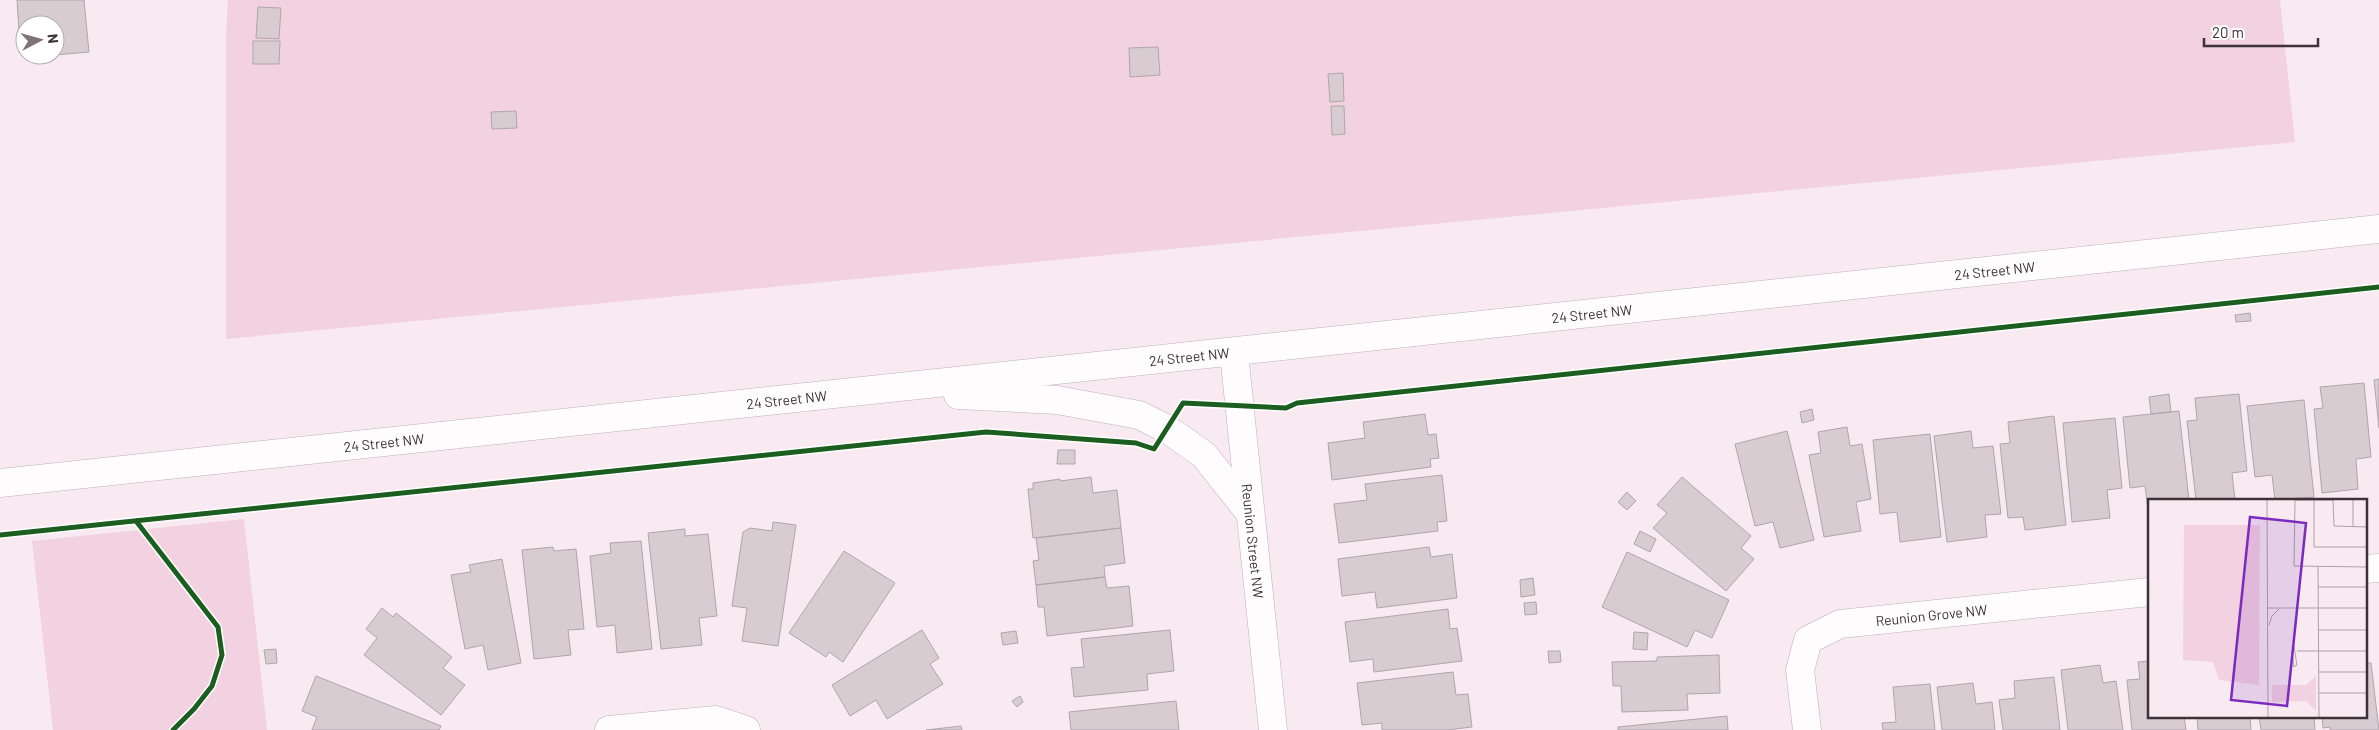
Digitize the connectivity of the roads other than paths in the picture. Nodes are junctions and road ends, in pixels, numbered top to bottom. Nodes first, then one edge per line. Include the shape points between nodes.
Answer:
1 (2379, 229) edge
2 (1234, 353) junction
3 (873, 390) junction
4 (0, 483) edge
5 (1250, 513) junction
6 (2379, 568) edge
7 (2366, 569) edge
8 (2148, 592) edge
9 (609, 730) edge
10 (746, 730) edge
11 (1273, 730) edge
12 (1807, 730) edge

1 - 2 street, 24 Street NW
2 - 3 street, 24 Street NW
2 - 5 street, Reunion Street NW
3 - 4 street, 24 Street NW
3 - 5 street via 1057,400 1138,415 1167,429 1204,455
5 - 11 street, Reunion Street NW
6 - 7 street
8 - 12 street, Reunion Grove NW via 1840,624 1808,640 1800,670
9 - 10 street via 716,720

